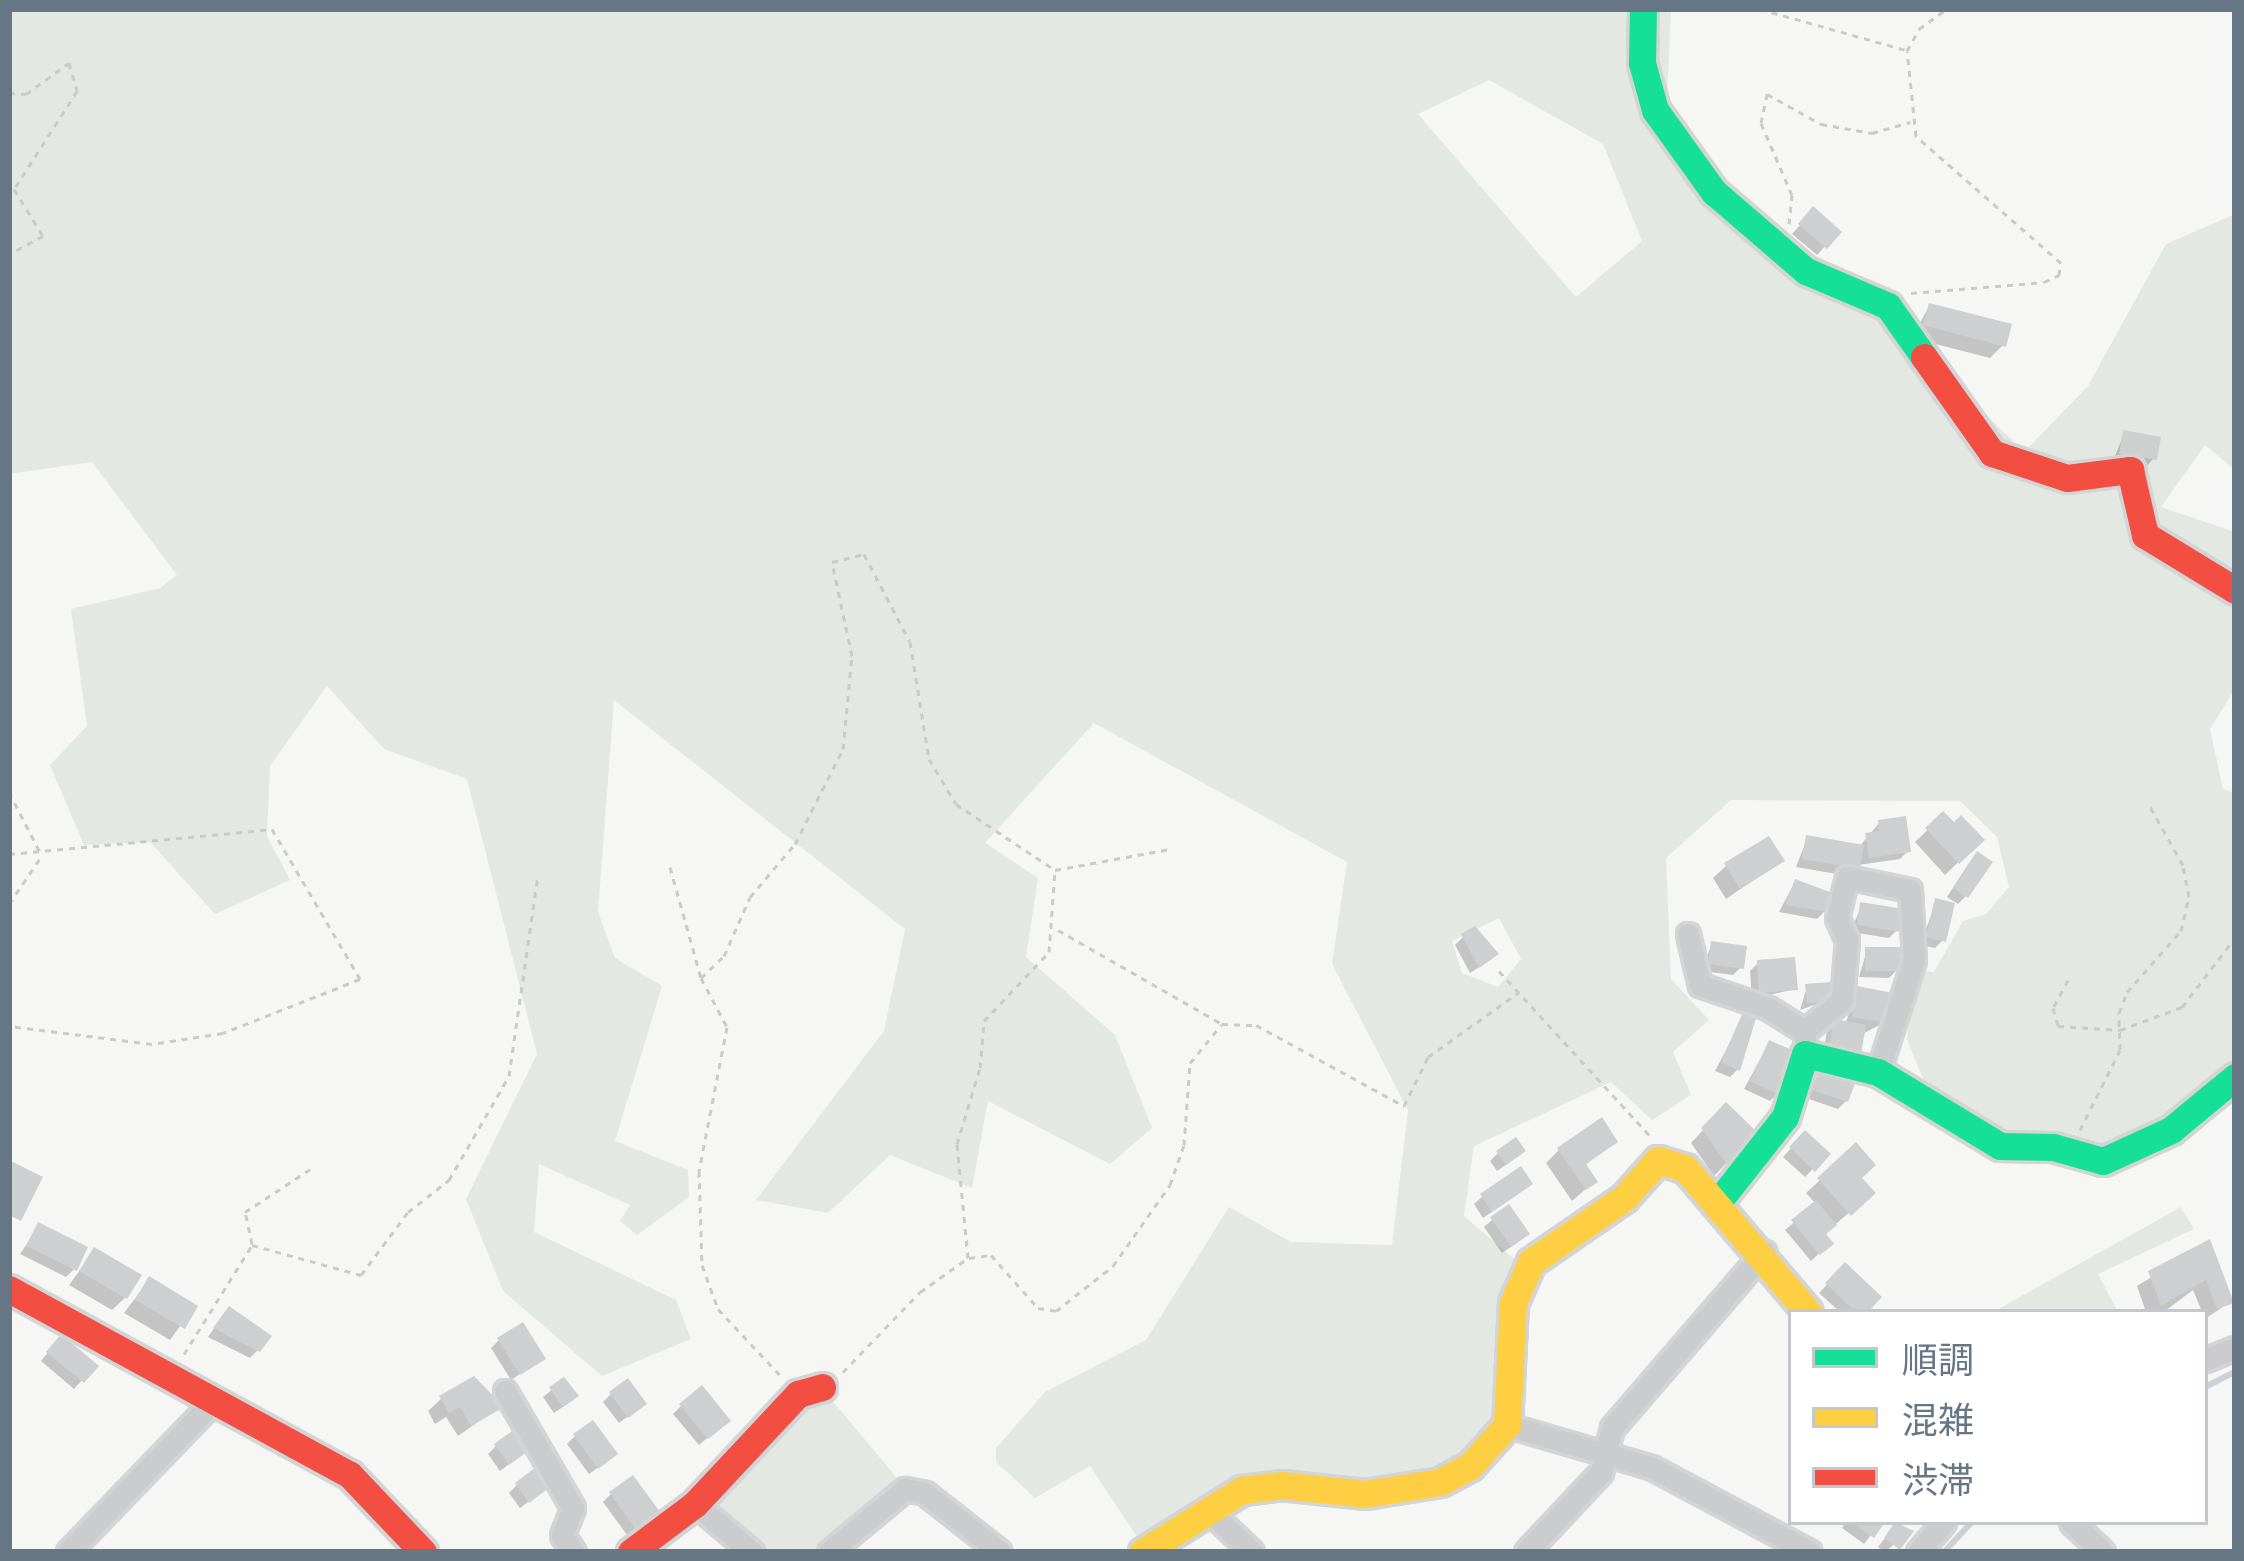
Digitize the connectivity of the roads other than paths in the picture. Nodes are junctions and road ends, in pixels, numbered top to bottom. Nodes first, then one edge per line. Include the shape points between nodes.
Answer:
1 (1642, 9) edge
2 (2235, 590) edge
3 (1688, 934) dead end
4 (1805, 1042) junction
5 (1877, 1072) junction
6 (2235, 1077) edge
7 (1718, 1202) junction
8 (1764, 1252) junction
9 (9, 1289) edge
10 (1806, 1309) edge
11 (810, 1390) road end
12 (505, 1391) dead end
13 (216, 1399) junction
14 (1507, 1425) junction
15 (1608, 1452) junction
16 (695, 1504) junction
17 (1210, 1511) junction
18 (1941, 1525) edge
19 (2075, 1525) edge
20 (68, 1552) edge
21 (423, 1552) edge
22 (574, 1552) edge
23 (631, 1552) edge
24 (752, 1552) edge
25 (830, 1552) edge
26 (1000, 1552) edge
27 (1143, 1552) edge
28 (1252, 1552) edge
29 (1526, 1552) edge
30 (1810, 1552) edge
31 (1918, 1552) edge
32 (2103, 1552) edge

1 - 2 street via 1642,63 1664,128 1714,192 1806,271 1888,306 1992,453 2067,478 2130,470 2145,535
3 - 4 street via 1700,986 1768,1008
4 - 5 street
4 - 5 street via 1842,1000 1847,940 1837,918 1847,877 1910,890 1914,960
4 - 7 street via 1786,1117
5 - 6 street via 2000,1146 2103,1161 2140,1149
7 - 8 street
7 - 14 street via 1673,1160 1658,1160 1624,1198 1532,1262 1514,1303
8 - 10 street
8 - 15 street via 1612,1428
9 - 13 street
11 - 16 street
12 - 22 street via 573,1508 562,1534
13 - 20 street
13 - 21 street via 350,1475
14 - 15 street
14 - 17 street via 1470,1466 1440,1482 1365,1494 1281,1485 1242,1490
15 - 29 street via 1601,1472
15 - 30 street
16 - 23 street
16 - 24 street
17 - 27 street
17 - 28 street
18 - 31 street
19 - 32 street
25 - 26 street via 905,1489 925,1493

